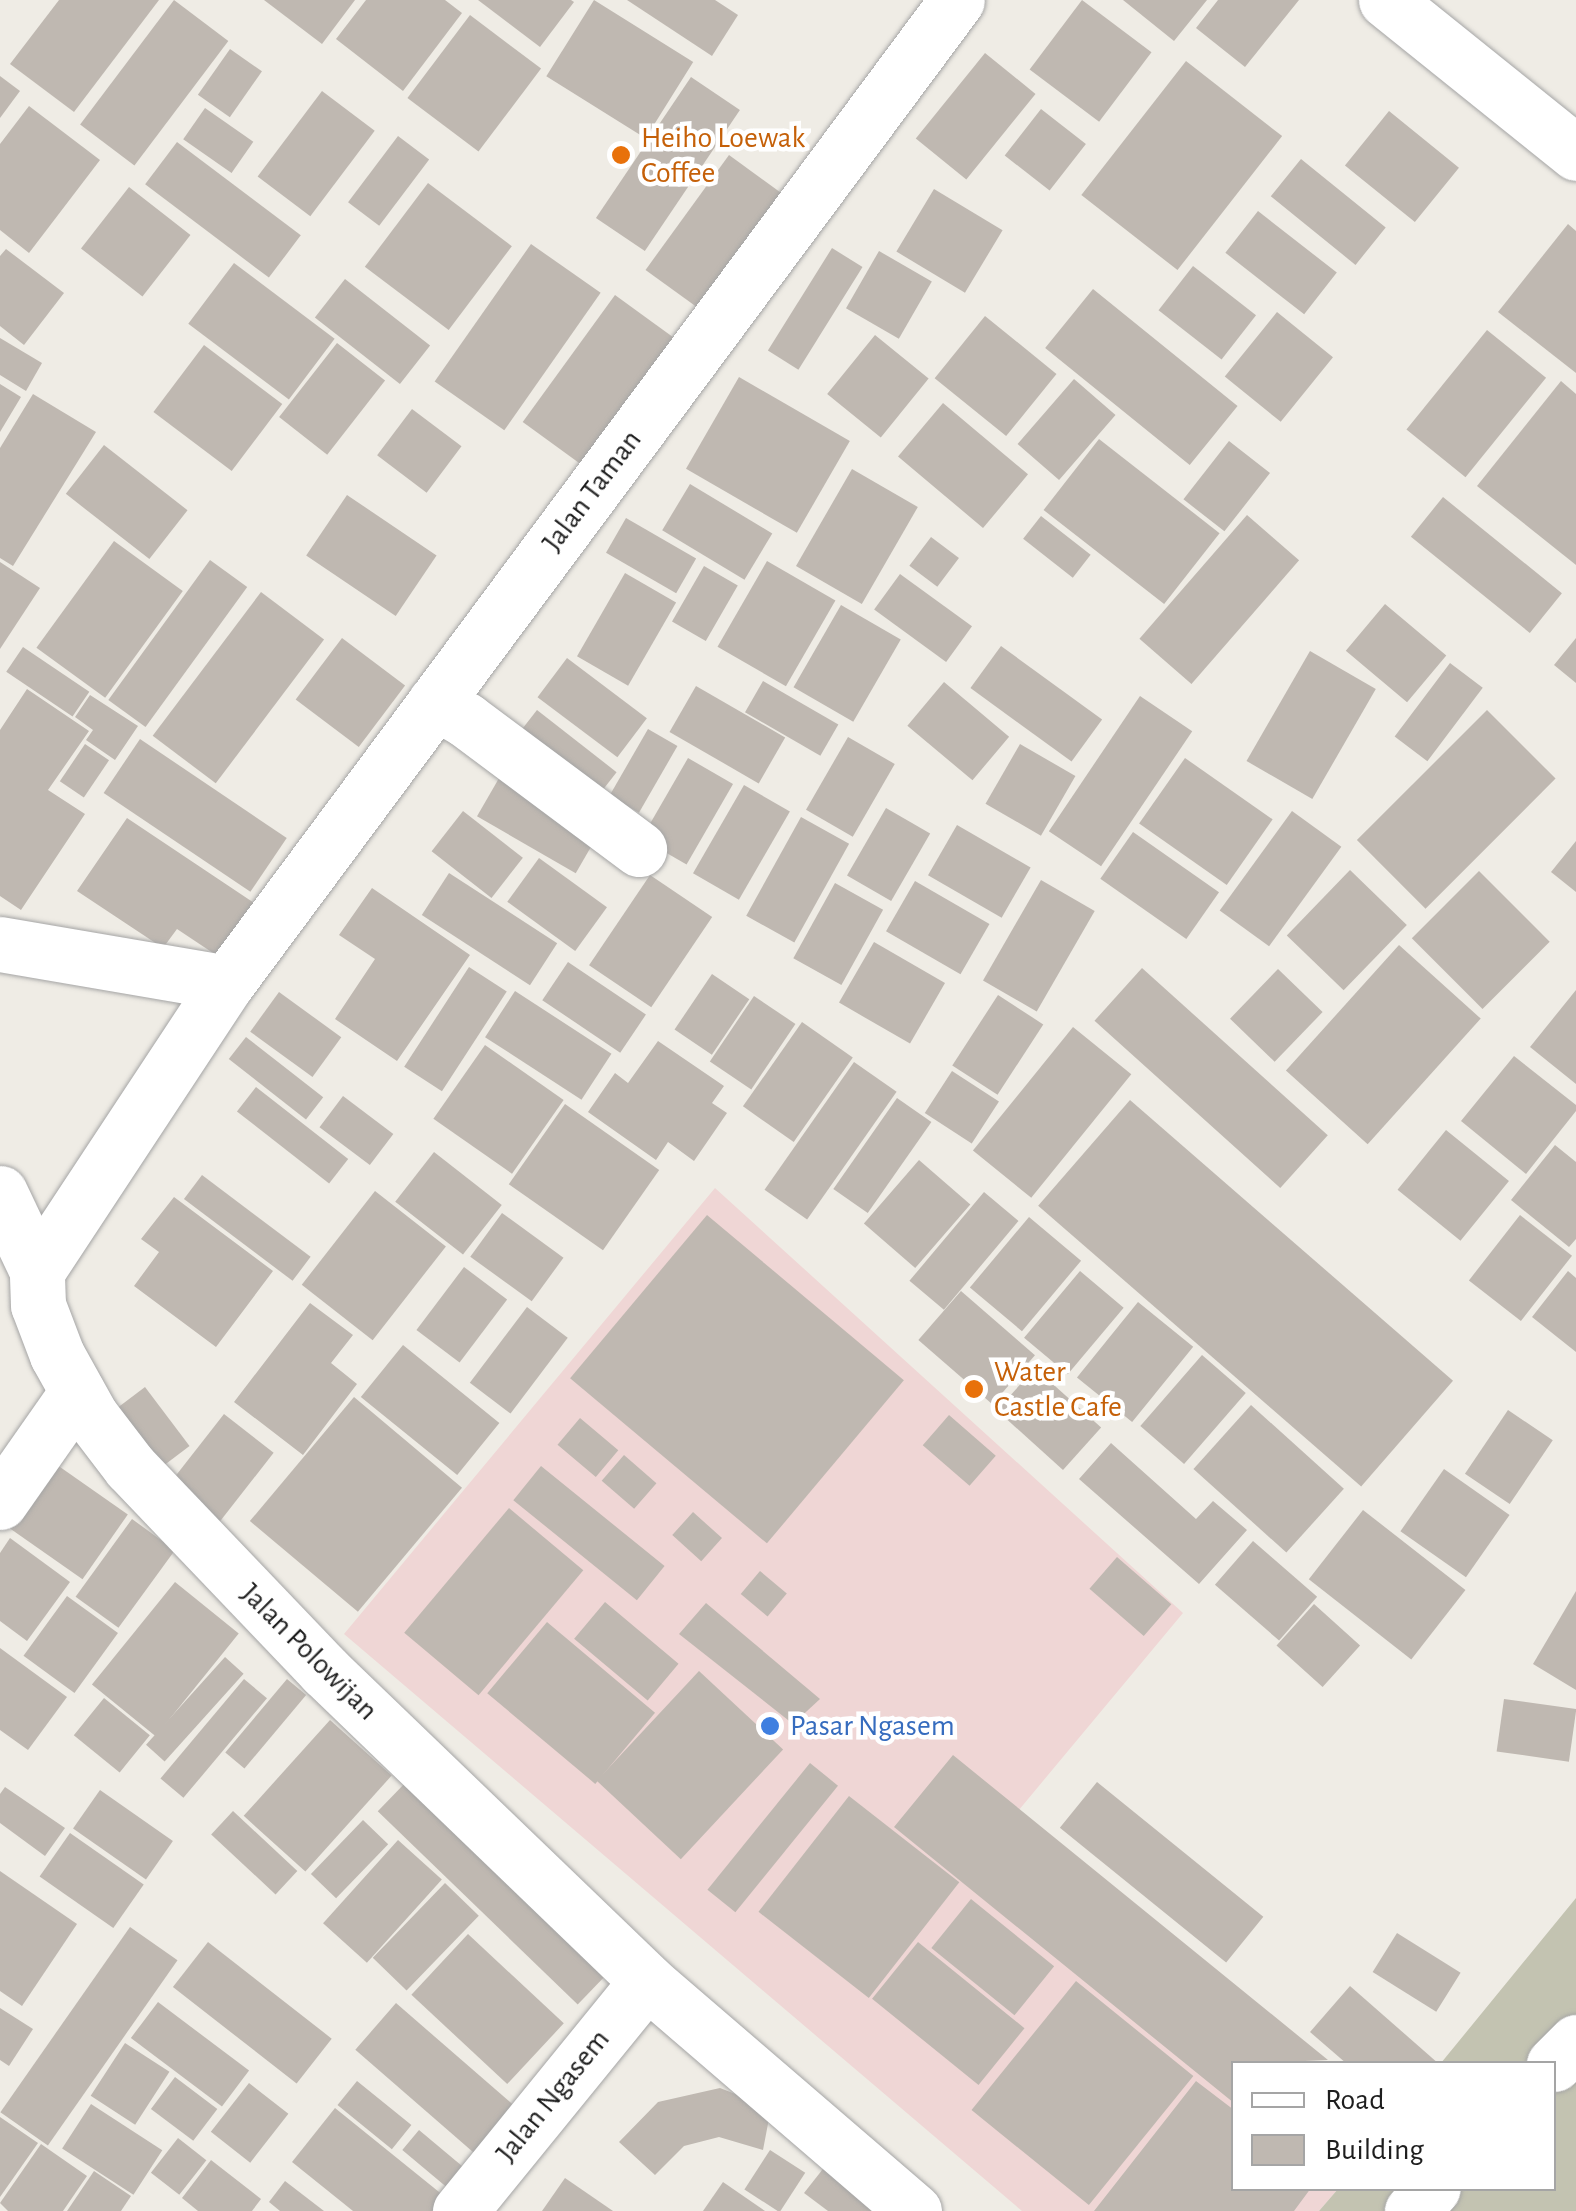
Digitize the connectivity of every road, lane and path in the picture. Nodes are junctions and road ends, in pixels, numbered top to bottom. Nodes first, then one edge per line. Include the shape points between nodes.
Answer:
1 (957, 0) edge
2 (1386, 0) edge
3 (1575, 149) edge
4 (435, 702) junction
5 (639, 849) dead end
6 (0, 944) edge
7 (227, 983) junction
8 (0, 1193) edge
9 (37, 1271) junction
10 (78, 1392) junction
11 (0, 1502) edge
12 (646, 1981) junction
13 (1576, 2042) edge
14 (1556, 2062) edge
15 (1430, 2191) edge
16 (460, 2211) edge
17 (914, 2211) edge
18 (1412, 2211) edge

1 - 4 street, Jalan Taman
2 - 3 street
4 - 5 street
4 - 7 street, Jalan Taman
6 - 7 street
7 - 9 street
8 - 9 street, Jalan Polowijan
9 - 10 street, Jalan Polowijan via 38,1305
10 - 11 street
10 - 12 street, Jalan Polowijan via 130,1467 325,1670
12 - 16 street, Jalan Ngasem
12 - 17 street, Jalan Polowijan
13 - 14 street
15 - 18 street

